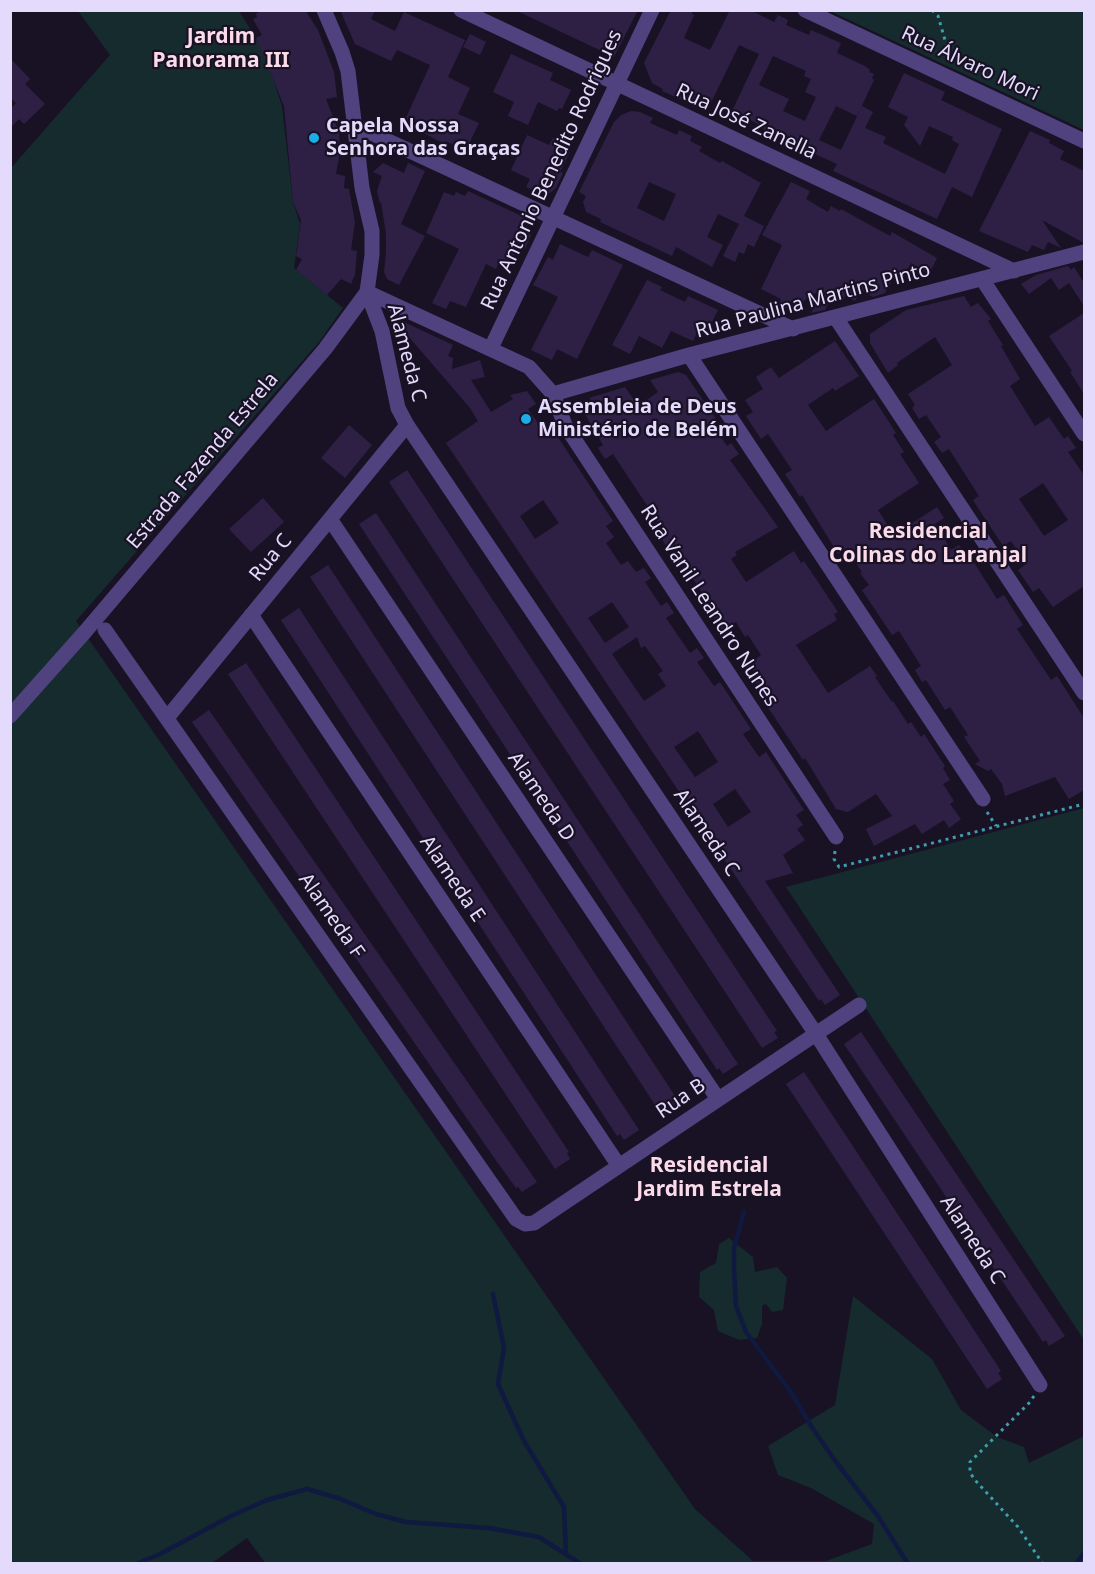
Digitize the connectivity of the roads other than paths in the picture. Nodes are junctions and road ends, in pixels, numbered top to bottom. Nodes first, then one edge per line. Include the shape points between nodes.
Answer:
1 (324, 10) edge
2 (461, 10) edge
3 (652, 10) edge
4 (805, 10) edge
5 (617, 85) junction
6 (356, 126) junction
7 (1084, 141) edge
8 (554, 216) junction
9 (1084, 252) edge
10 (1014, 270) junction
11 (982, 279) junction
12 (367, 292) junction
13 (836, 318) junction
14 (793, 329) junction
15 (491, 348) junction
16 (689, 355) junction
17 (553, 394) junction
18 (407, 425) junction
19 (1084, 434) edge
20 (330, 519) junction
21 (251, 615) junction
22 (105, 630) dead end
23 (1084, 693) edge
24 (10, 716) edge
25 (167, 718) junction
26 (983, 799) dead end
27 (836, 837) road end
28 (859, 1005) dead end
29 (816, 1034) junction
30 (718, 1099) junction
31 (618, 1166) junction
32 (525, 1224) joint
33 (1040, 1385) road end

1 - 6 street via 348,71
2 - 5 street, Rua José Zanella
3 - 5 street, Rua Antonio Benedito Rodrigues
4 - 7 street, Rua Álvaro Mori
5 - 8 street, Rua Antonio Benedito Rodrigues
5 - 10 street, Rua José Zanella
6 - 8 street
6 - 12 street via 372,239
8 - 14 street
8 - 15 street, Rua Antonio Benedito Rodrigues
9 - 10 street, Rua Paulina Martins Pinto
10 - 11 street, Rua Paulina Martins Pinto
11 - 13 street, Rua Paulina Martins Pinto
11 - 19 street
12 - 15 street, Rua Vanil Leandro Nunes
12 - 18 street, Alameda C via 382,331 398,408
12 - 24 street, Estrada Fazenda Estrela via 318,358
13 - 14 street, Rua Paulina Martins Pinto
13 - 23 street
14 - 16 street, Rua Paulina Martins Pinto
15 - 17 street, Rua Vanil Leandro Nunes via 529,367
16 - 17 street, Rua Paulina Martins Pinto
16 - 26 street
17 - 27 street, Rua Vanil Leandro Nunes via 565,424
18 - 20 street, Rua C
18 - 29 street, Alameda C
20 - 21 street, Rua C
20 - 30 street, Alameda D
21 - 25 street, Rua C
21 - 31 street, Alameda E
22 - 25 street, Alameda F
25 - 32 street, Alameda F via 516,1219
28 - 29 street, Rua B
29 - 30 street, Rua B
29 - 33 street, Alameda C
30 - 31 street, Rua B
31 - 32 street, Rua B via 534,1222

